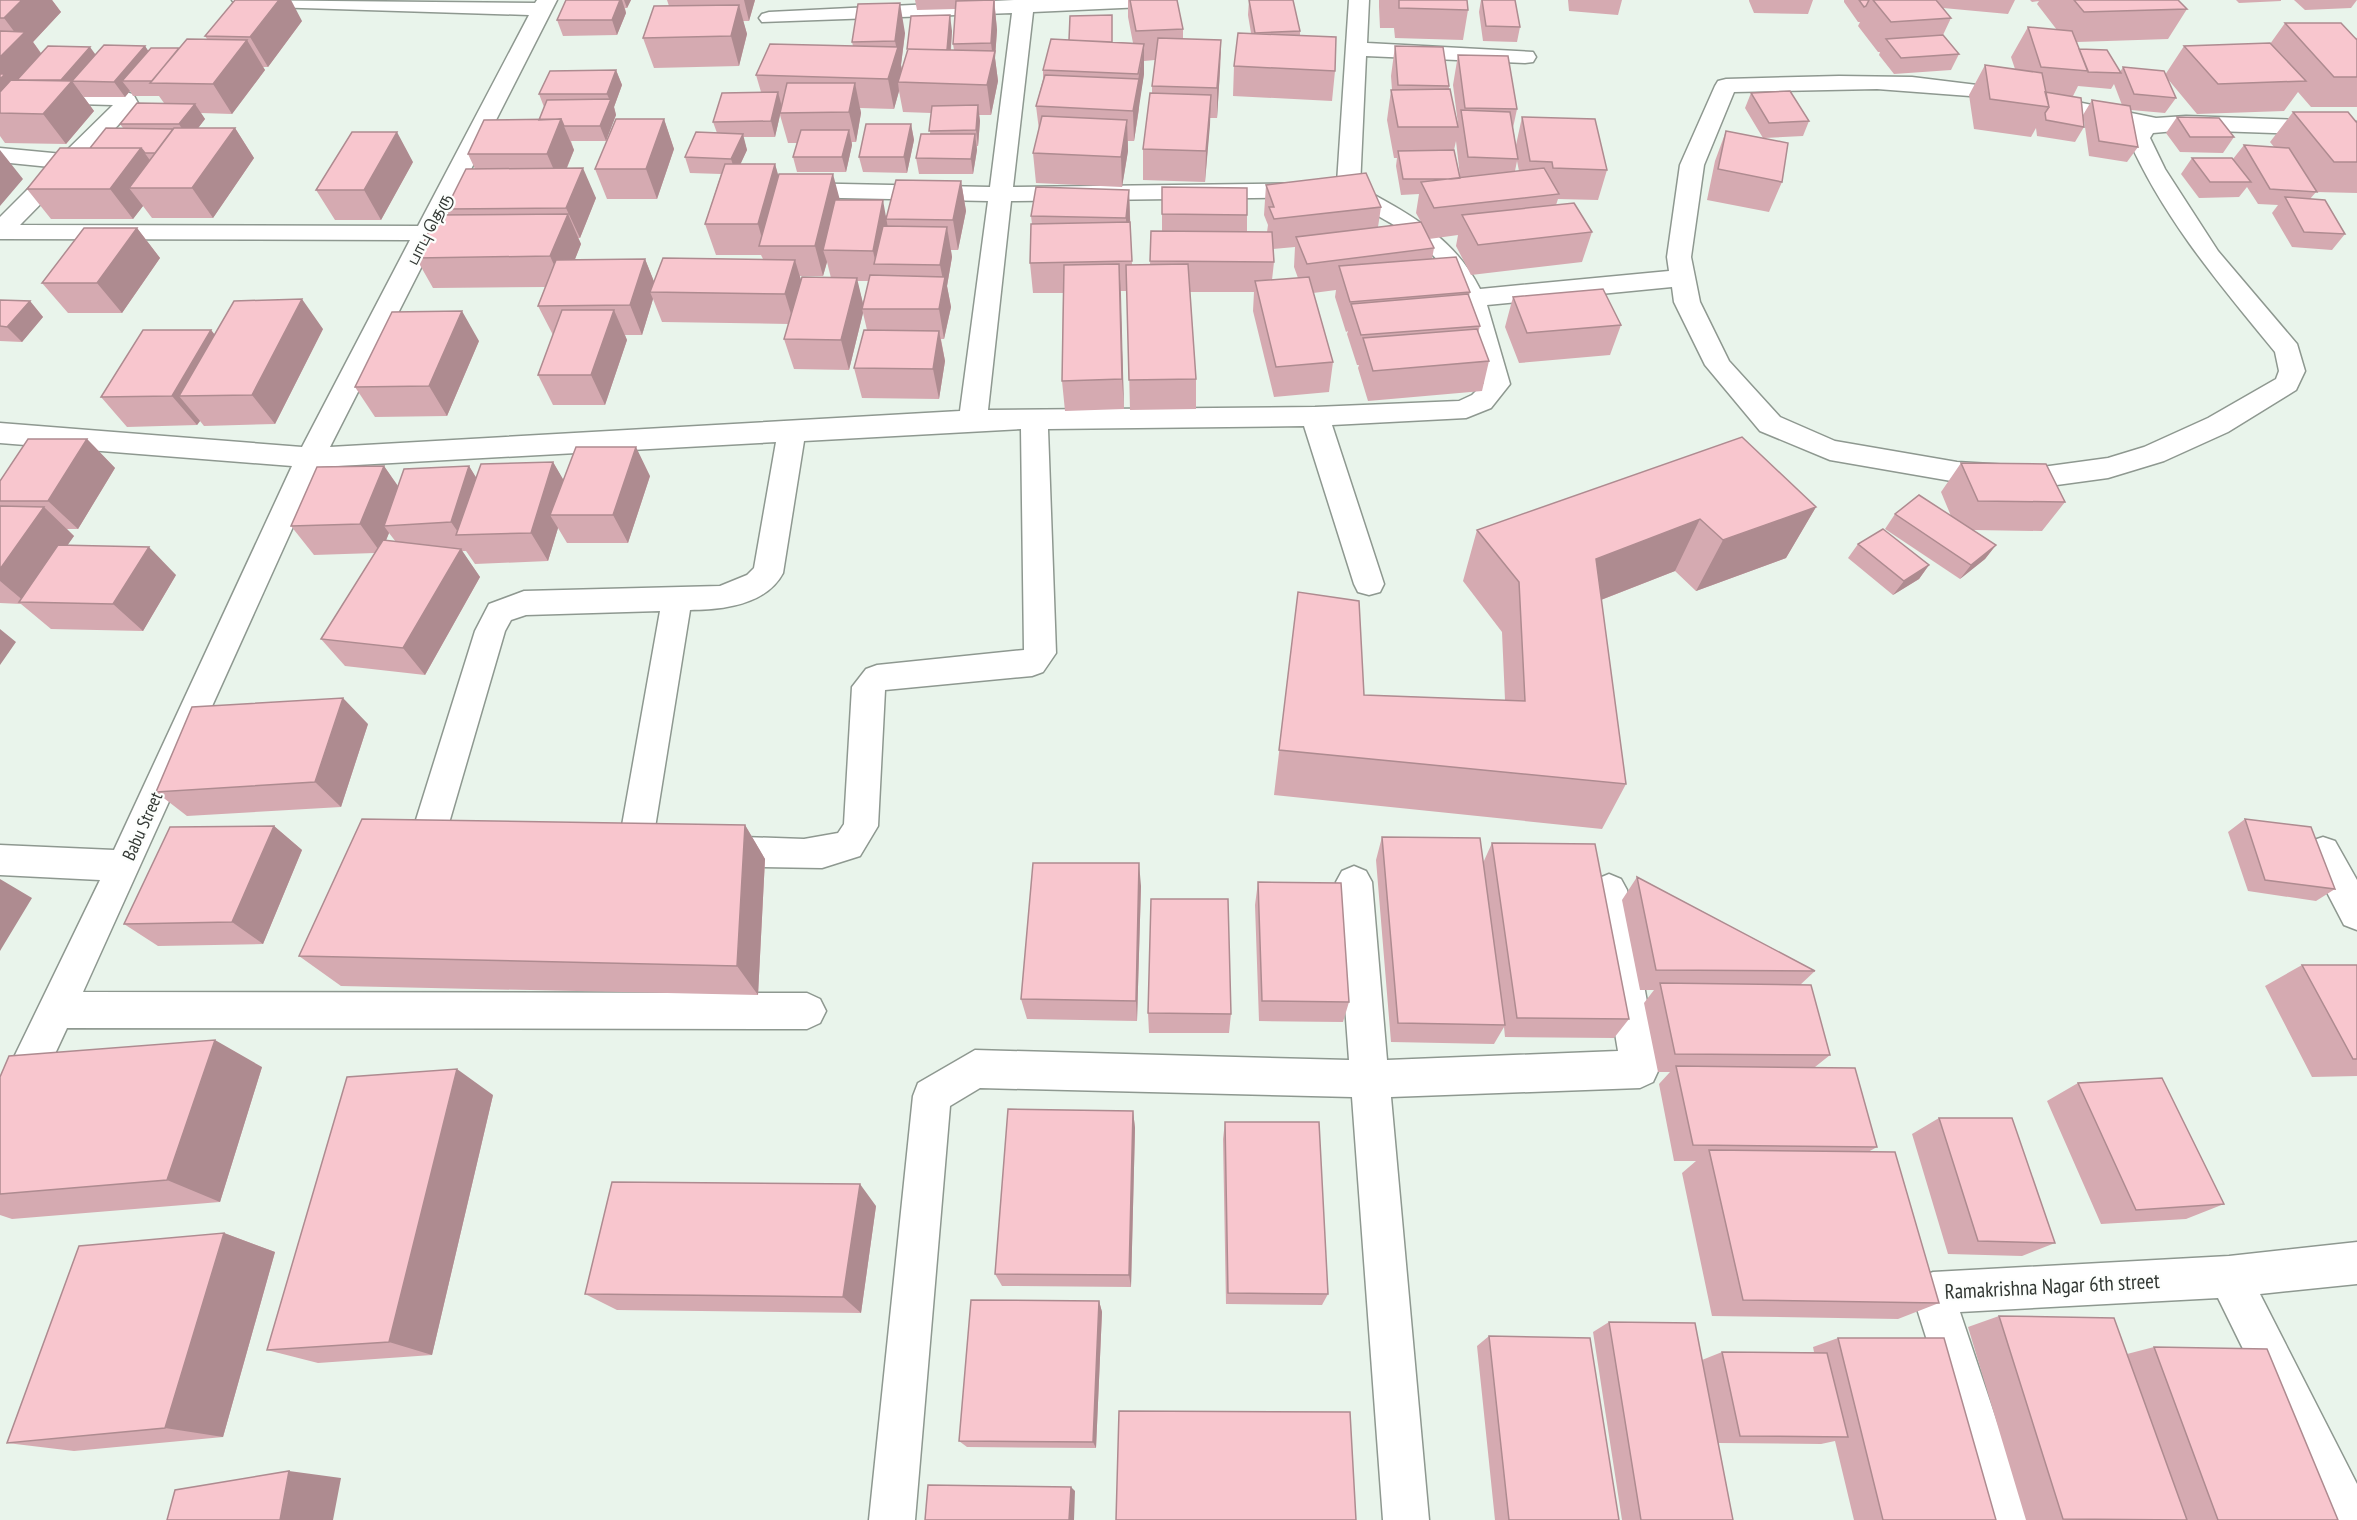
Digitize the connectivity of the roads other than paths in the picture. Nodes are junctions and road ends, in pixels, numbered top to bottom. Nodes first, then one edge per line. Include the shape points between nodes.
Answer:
1 (242, 0) edge
2 (1166, 0) edge
3 (1359, 0) edge
4 (344, 2) edge
5 (1024, 4) edge
6 (545, 5) edge
7 (769, 18) edge
8 (1356, 49) junction
9 (1525, 57) dead end
10 (26, 95) edge
11 (2156, 125) junction
12 (2357, 129) edge
13 (0, 155) edge
14 (69, 162) junction
15 (768, 189) edge
16 (1348, 190) junction
17 (1000, 194) junction
18 (0, 231) edge
19 (427, 233) junction
20 (1683, 278) junction
21 (1471, 298) junction
22 (1315, 416) junction
23 (1034, 419) junction
24 (973, 420) junction
25 (792, 432) junction
26 (2, 435) edge
27 (310, 458) junction
28 (1369, 585) dead end
29 (677, 600) junction
30 (496, 844) edge
31 (2323, 852) edge
32 (0, 860) edge
33 (124, 866) junction
34 (1354, 882) dead end
35 (1609, 890) dead end
36 (2357, 914) edge
37 (57, 1010) junction
38 (807, 1011) dead end
39 (1370, 1079) junction
40 (0, 1128) edge
41 (2357, 1263) edge
42 (2229, 1277) junction
43 (892, 1520) edge
44 (1406, 1520) edge
45 (2007, 1520) edge
46 (2351, 1520) edge

1 - 4 street
2 - 5 street
3 - 8 street
4 - 6 street
5 - 7 street
5 - 17 street
6 - 19 street, பாபு தெரு
8 - 9 street
8 - 16 street
10 - 14 street via 114,98 127,102
11 - 12 street
11 - 20 street via 2081,108 1933,86 1877,82 1726,86 1692,165 1679,257
11 - 20 street via 2144,129 2139,138 2143,151 2209,256 2288,350 2292,371 2287,384 2273,394 2154,454 2108,468 2042,477 1957,472 1830,450 1770,424 1718,365 1687,302
13 - 14 street
14 - 18 street
15 - 17 street
16 - 17 street
16 - 21 street via 1400,219 1429,242 1452,263
17 - 24 street
18 - 19 street
19 - 27 street, பாபு தெரு
20 - 21 street
21 - 22 street via 1497,384 1487,400 1459,410
22 - 23 street
22 - 28 street
23 - 24 street
23 - 29 street via 1040,653 1032,663 877,678 868,687 861,826 850,844 817,854 623,848
24 - 25 street
25 - 27 street
25 - 29 street via 768,573 758,584 723,598
26 - 27 street
27 - 33 street, Babu Street
29 - 30 street via 524,603 500,612 490,631 432,823 434,833 449,842
31 - 36 street
32 - 33 street
33 - 37 street, Babu Street
34 - 39 street
35 - 39 street via 1640,1069
37 - 38 street
37 - 40 street, Babu Street
39 - 43 street via 975,1069 932,1096
39 - 44 street
41 - 42 street, Ramakrishna Nagar 6th street
42 - 45 street, Ramakrishna Nagar 6th street via 1933,1293
42 - 46 street

